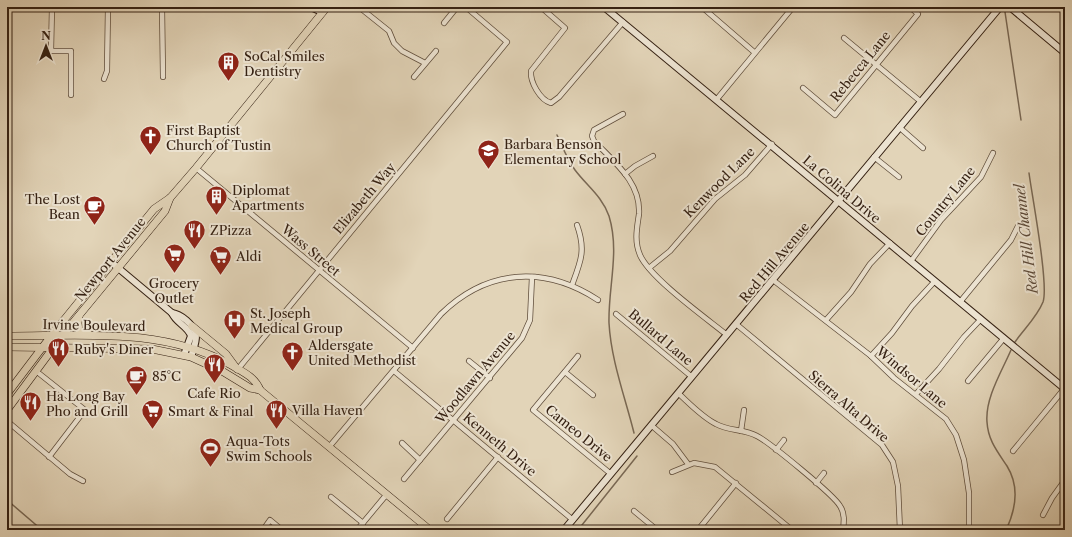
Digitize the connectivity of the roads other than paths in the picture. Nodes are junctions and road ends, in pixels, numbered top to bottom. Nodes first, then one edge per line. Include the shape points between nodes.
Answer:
1 (52, 7) edge
2 (108, 7) edge
3 (162, 7) edge
4 (299, 7) edge
5 (359, 7) edge
6 (457, 7) edge
7 (466, 7) edge
8 (541, 7) edge
9 (604, 7) edge
10 (702, 7) edge
11 (793, 7) edge
12 (910, 7) edge
13 (1000, 7) edge
14 (1010, 7) edge
15 (325, 10) edge
16 (623, 22) junction
17 (444, 24) dead end
18 (844, 38) dead end
19 (436, 51) dead end
20 (754, 52) junction
21 (1065, 53) edge
22 (425, 63) junction
23 (876, 64) junction
24 (163, 77) dead end
25 (414, 77) dead end
26 (104, 79) dead end
27 (802, 88) dead end
28 (71, 95) dead end
29 (717, 99) junction
30 (920, 101) junction
31 (623, 114) dead end
32 (899, 127) junction
33 (772, 144) junction
34 (924, 148) dead end
35 (993, 153) dead end
36 (653, 156) dead end
37 (874, 157) junction
38 (196, 168) junction
39 (625, 174) junction
40 (899, 177) dead end
41 (170, 198) junction
42 (838, 201) junction
43 (577, 225) dead end
44 (1018, 226) dead end
45 (890, 243) junction
46 (911, 261) junction
47 (111, 262) junction
48 (118, 268) junction
49 (649, 268) junction
50 (318, 270) junction
51 (532, 277) junction
52 (773, 280) junction
53 (935, 281) junction
54 (572, 285) junction
55 (598, 300) dead end
56 (960, 302) junction
57 (172, 313) junction
58 (616, 314) dead end
59 (80, 315) junction
60 (981, 319) junction
61 (826, 320) junction
62 (736, 324) junction
63 (192, 326) junction
64 (727, 335) junction
65 (7, 336) edge
66 (51, 336) junction
67 (62, 336) junction
68 (95, 336) junction
69 (1004, 338) junction
70 (7, 347) edge
71 (43, 347) junction
72 (55, 347) junction
73 (191, 348) junction
74 (413, 348) junction
75 (188, 356) junction
76 (578, 356) dead end
77 (871, 356) junction
78 (469, 361) dead end
79 (238, 369) junction
80 (394, 370) junction
81 (36, 371) junction
82 (565, 372) junction
83 (692, 377) junction
84 (490, 378) junction
85 (968, 381) dead end
86 (1065, 389) edge
87 (260, 390) junction
88 (7, 394) edge
89 (678, 394) junction
90 (916, 394) junction
91 (593, 395) dead end
92 (7, 410) edge
93 (744, 410) dead end
94 (453, 420) junction
95 (7, 421) edge
96 (651, 425) junction
97 (741, 431) junction
98 (784, 440) dead end
99 (402, 443) dead end
100 (329, 447) junction
101 (776, 450) junction
102 (1013, 451) dead end
103 (48, 457) junction
104 (498, 458) junction
105 (420, 460) junction
106 (688, 464) junction
107 (672, 472) dead end
108 (611, 474) junction
109 (824, 474) dead end
110 (404, 478) dead end
111 (1065, 480) edge
112 (82, 481) dead end
113 (736, 483) junction
114 (816, 483) junction
115 (387, 494) junction
116 (331, 496) dead end
117 (634, 510) dead end
118 (1043, 515) dead end
119 (447, 519) dead end
120 (573, 520) junction
121 (362, 523) junction
122 (263, 530) edge
123 (282, 530) edge
124 (357, 530) edge
125 (430, 530) edge
126 (564, 530) edge
127 (657, 530) edge
128 (698, 530) edge
129 (792, 530) edge
130 (843, 530) edge
131 (900, 530) edge
132 (969, 530) edge

1 - 28 street via 51,51 71,51
2 - 26 street via 108,71
3 - 24 street
4 - 15 main road
5 - 22 street via 389,31 394,43 402,51
6 - 17 street
7 - 50 street, Elizabeth Way via 507,42
8 - 16 street via 565,28 531,71 534,84 544,99 551,103
9 - 16 main road, La Colina Drive
10 - 20 street
11 - 20 street
12 - 23 street, Rebecca Lane via 918,14
13 - 30 main road, Red Hill Avenue
14 - 21 main road
15 - 38 main road, Newport Avenue
16 - 29 main road, La Colina Drive
18 - 23 street
19 - 22 street
20 - 29 street
22 - 25 street
23 - 27 street, Rebecca Lane via 835,115
23 - 30 street
29 - 33 main road, La Colina Drive
30 - 32 main road, Red Hill Avenue
31 - 39 street via 594,130 592,136
32 - 34 street
32 - 37 main road, Red Hill Avenue
33 - 42 main road, La Colina Drive
33 - 49 street, Kenwood Lane via 746,175 715,199 670,251
35 - 46 street, Country Lane via 981,177 941,220
36 - 39 street
37 - 40 street
37 - 42 main road, Red Hill Avenue
38 - 41 main road, Newport Avenue
38 - 50 street, Wass Street
39 - 49 street via 637,195 637,244
41 - 47 main road, Newport Avenue via 156,207
41 - 48 main road, Newport Avenue via 165,211
42 - 45 main road, La Colina Drive
42 - 52 main road, Red Hill Avenue
43 - 54 street via 582,252
44 - 56 street via 1011,240
45 - 46 main road, La Colina Drive
45 - 61 street via 867,267 851,292
46 - 53 main road, La Colina Drive
47 - 48 main road
47 - 66 main road, Newport Avenue
48 - 57 main road
48 - 59 main road, Newport Avenue
49 - 64 street
50 - 74 street, Wass Street
50 - 79 street, Elizabeth Way
51 - 54 street
51 - 74 street via 511,277 492,282 461,296 441,314
51 - 84 street, Woodlawn Avenue via 531,307 526,332
52 - 61 street, Windsor Lane
52 - 62 main road, Red Hill Avenue
53 - 56 main road, La Colina Drive
53 - 77 street
54 - 55 street
56 - 60 main road, La Colina Drive
57 - 63 main road via 178,314
57 - 73 main road via 190,334
58 - 83 street, Bullard Lane
59 - 67 main road, Newport Avenue
59 - 68 main road via 79,330
60 - 69 main road, La Colina Drive
60 - 90 street
61 - 77 street, Windsor Lane
62 - 64 main road, Red Hill Avenue
62 - 131 street, Sierra Alta Drive via 882,445 893,462 898,486
63 - 73 main road via 197,338
63 - 79 main road via 226,354
64 - 83 main road, Red Hill Avenue
65 - 66 main road, Irvine Boulevard
66 - 67 main road, Irvine Boulevard
66 - 71 main road, Newport Avenue
67 - 68 main road, Irvine Boulevard
67 - 72 main road, Newport Avenue
68 - 73 main road, Irvine Boulevard via 141,337
69 - 85 street
69 - 86 main road, La Colina Drive
70 - 71 main road, Irvine Boulevard
71 - 72 main road, Irvine Boulevard
71 - 88 main road, Newport Avenue
72 - 75 main road, Irvine Boulevard via 152,349
72 - 81 main road, Newport Avenue
73 - 75 main road
73 - 79 main road, Irvine Boulevard
74 - 80 street
75 - 87 main road, Irvine Boulevard via 222,371 250,388
76 - 82 street
77 - 90 street, Windsor Lane
78 - 84 street
79 - 87 main road, Irvine Boulevard via 256,380
80 - 94 street, Kenneth Drive
80 - 100 street
81 - 92 main road, Newport Avenue
81 - 103 street via 85,410
82 - 91 street
82 - 108 street, Cameo Drive via 533,410
83 - 89 main road, Red Hill Avenue
84 - 94 street, Woodlawn Avenue
86 - 102 street
87 - 100 main road, Irvine Boulevard
89 - 96 main road, Red Hill Avenue
89 - 97 street via 715,424
90 - 132 street, Windsor Lane via 946,419 956,435 967,476
93 - 97 street
94 - 104 street, Kenneth Drive
94 - 105 street, Woodlawn Avenue
95 - 103 street
96 - 106 street via 673,444
96 - 108 main road, Red Hill Avenue
97 - 101 street via 756,436
98 - 101 street
99 - 105 street
100 - 115 main road, Irvine Boulevard
101 - 114 street
103 - 112 street
104 - 119 street
104 - 120 street, Kenneth Drive
105 - 110 street, Woodlawn Avenue
106 - 107 street
106 - 113 street via 702,463 715,467
108 - 120 main road, Red Hill Avenue
109 - 114 street
111 - 118 street
113 - 128 street
113 - 129 street
114 - 130 street via 841,507
115 - 121 street
115 - 125 main road, Irvine Boulevard
116 - 121 street
117 - 127 street
120 - 126 main road, Red Hill Avenue
121 - 124 street
122 - 123 street via 270,520

